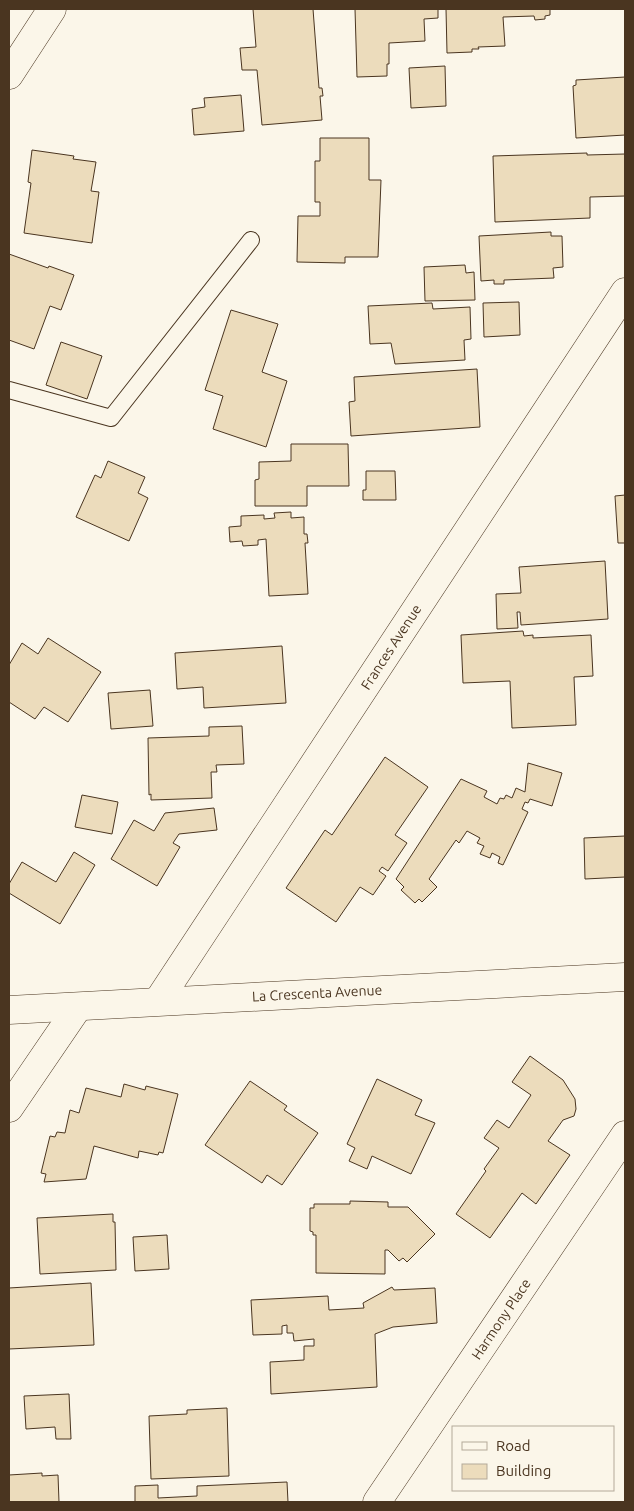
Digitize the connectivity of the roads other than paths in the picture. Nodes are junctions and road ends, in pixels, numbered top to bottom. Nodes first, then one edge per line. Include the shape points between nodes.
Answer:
1 (52, 9) edge
2 (9, 75) edge
3 (250, 240) dead end
4 (625, 292) edge
5 (9, 390) edge
6 (625, 977) edge
7 (158, 1001) junction
8 (78, 1007) junction
9 (9, 1010) edge
10 (9, 1108) edge
11 (625, 1135) edge
12 (378, 1502) edge

1 - 2 street
3 - 5 lane via 111,418
4 - 7 street, Frances Avenue
6 - 7 street, La Crescenta Avenue
7 - 8 street, La Crescenta Avenue
8 - 9 street, La Crescenta Avenue
8 - 10 street
11 - 12 street, Harmony Place

